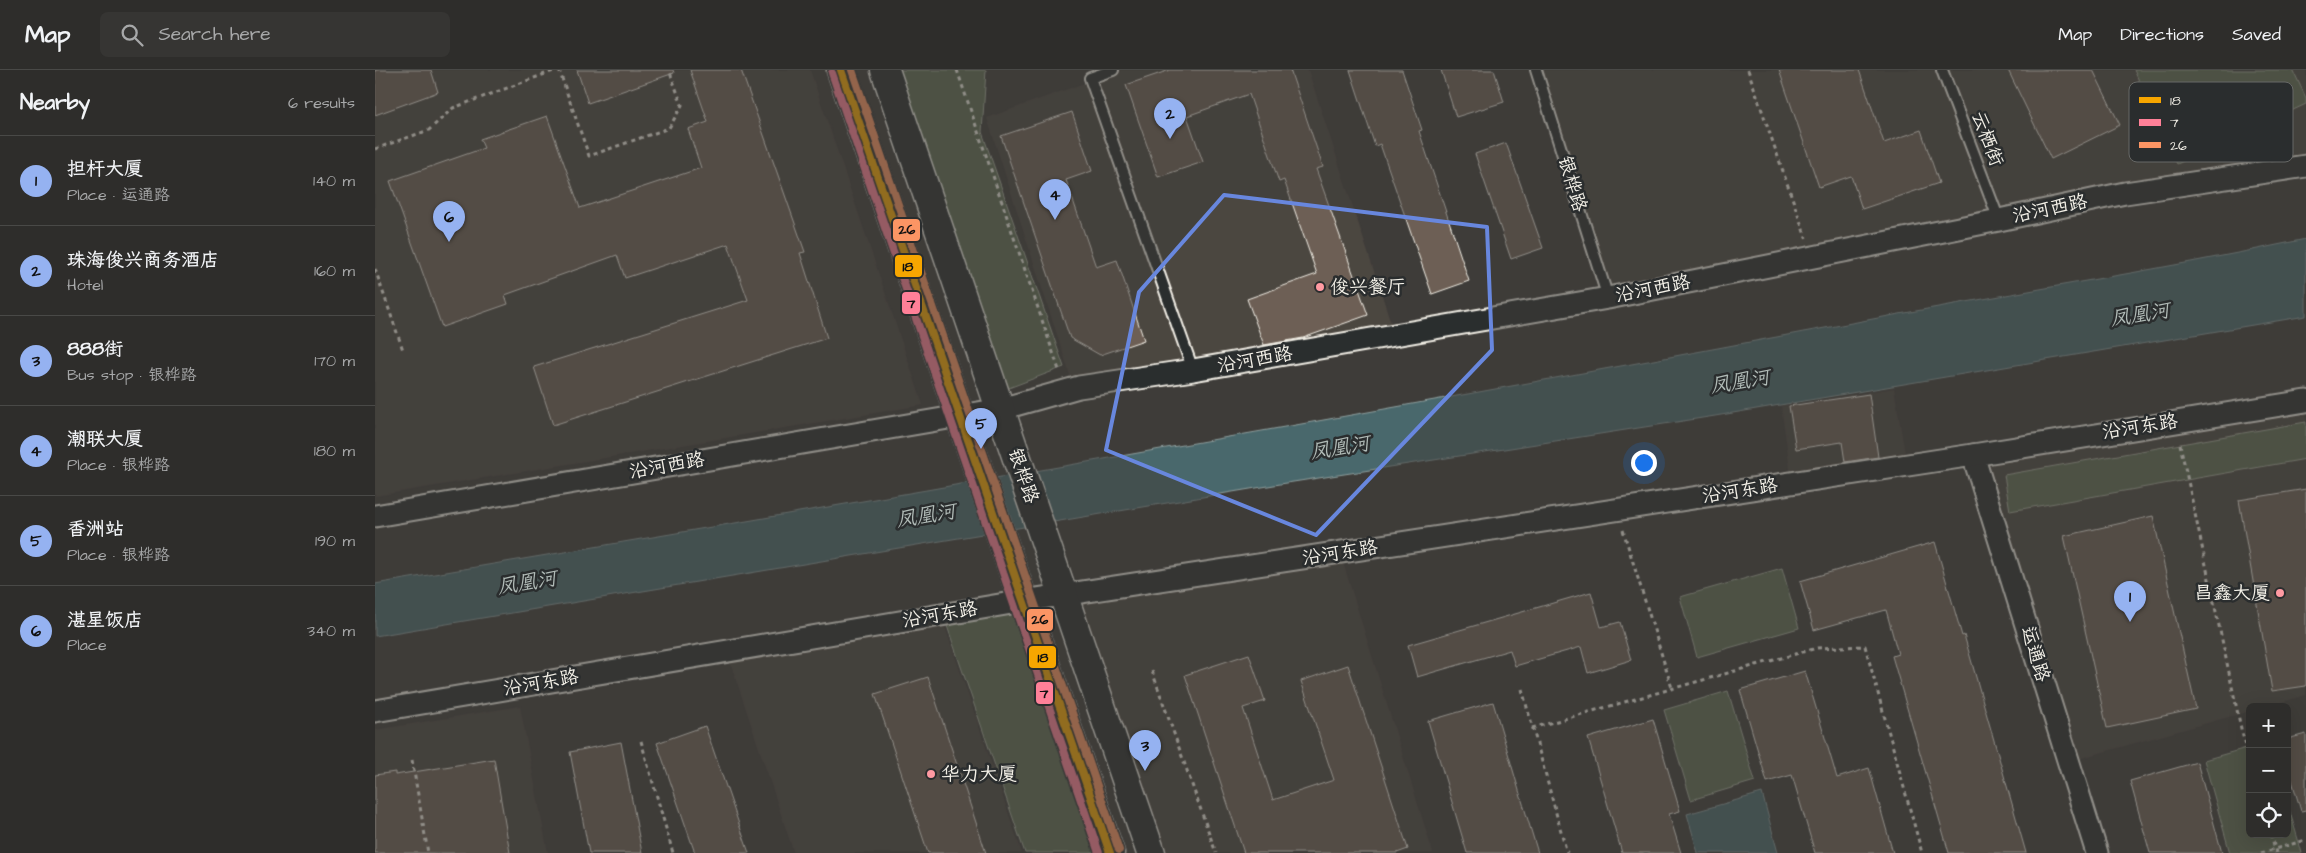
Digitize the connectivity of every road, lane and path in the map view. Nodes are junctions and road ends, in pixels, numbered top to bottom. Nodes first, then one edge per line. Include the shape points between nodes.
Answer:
1 (558, 70) edge
2 (669, 70) edge
3 (841, 70) edge
4 (885, 70) edge
5 (957, 70) edge
6 (1113, 70) edge
7 (1536, 70) edge
8 (1748, 70) edge
9 (1942, 70) edge
10 (375, 149) edge
11 (2306, 166) edge
12 (1999, 220) junction
13 (1812, 257) junction
14 (375, 269) edge
15 (1608, 298) junction
16 (403, 350) dead end
17 (1193, 370) junction
18 (1066, 390) junction
19 (2306, 401) edge
20 (1001, 409) junction
21 (958, 416) junction
22 (2175, 422) junction
23 (1973, 455) junction
24 (1617, 510) junction
25 (375, 516) edge
26 (1065, 596) junction
27 (1023, 601) junction
28 (1152, 671) dead end
29 (1672, 688) junction
30 (1522, 689) dead end
31 (375, 711) edge
32 (1532, 728) junction
33 (641, 740) dead end
34 (2247, 748) edge
35 (412, 760) dead end
36 (2272, 838) edge
37 (2306, 840) edge
38 (2276, 851) edge
39 (428, 853) edge
40 (673, 853) edge
41 (1110, 853) edge
42 (1151, 853) edge
43 (1216, 853) edge
44 (1567, 853) edge
45 (1922, 853) edge
46 (2097, 853) edge
47 (2261, 853) edge

1 - 2 path via 589,156 669,128 682,105
1 - 10 path via 453,108 429,130
3 - 21 main road
4 - 20 main road, 银桦路
5 - 18 path
6 - 17 lane via 1090,78
7 - 15 lane, 银桦路
8 - 13 path
9 - 12 lane, 云栖街
11 - 12 street, 沿河西路 via 2125,193
12 - 13 street, 沿河西路
13 - 15 street, 沿河西路
14 - 16 path
15 - 17 street, 沿河西路
17 - 18 street, 沿河西路
18 - 20 street, 沿河西路
19 - 22 street, 沿河东路
20 - 21 street, 沿河西路
20 - 26 main road, 银桦路
21 - 25 street, 沿河西路
21 - 27 main road
22 - 23 street, 沿河东路
22 - 34 path
23 - 24 street, 沿河东路
23 - 46 street, 运通路
24 - 26 street, 沿河东路
24 - 29 path
26 - 27 street, 沿河东路
26 - 42 main road, 银桦路
27 - 31 street, 沿河东路
27 - 41 main road
28 - 43 path
29 - 32 path
29 - 45 path via 1817,648 1865,646
30 - 32 path
32 - 44 path
33 - 40 path
35 - 39 path
36 - 38 path
37 - 38 path
38 - 47 path

